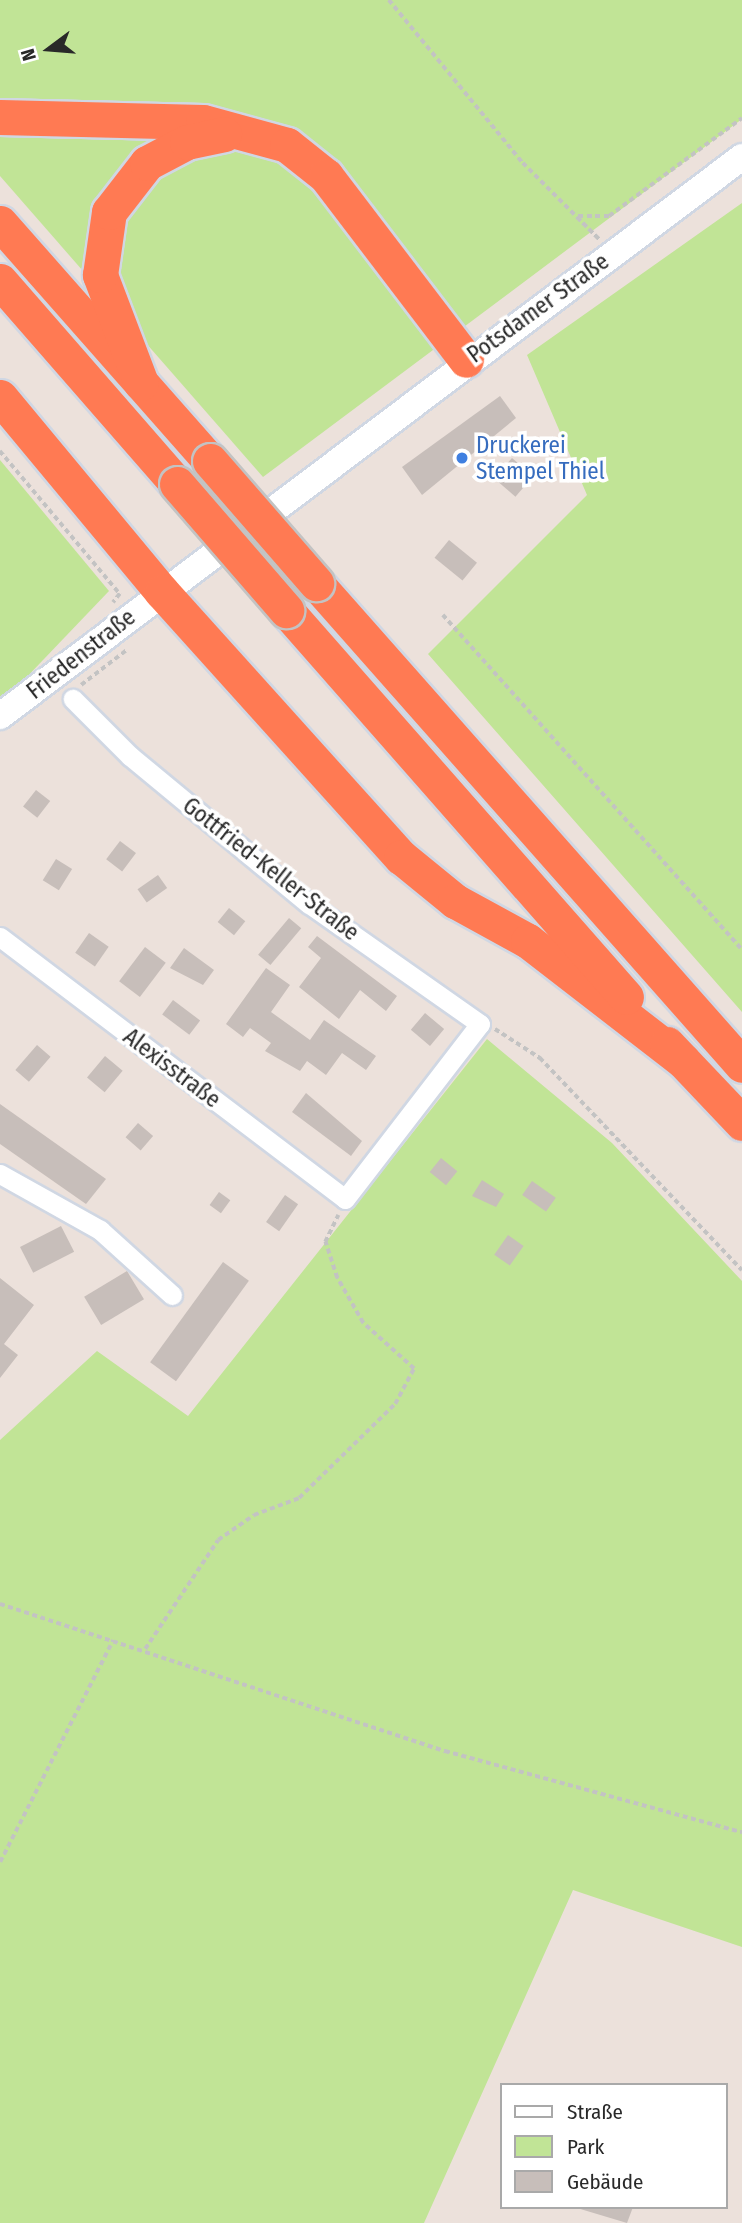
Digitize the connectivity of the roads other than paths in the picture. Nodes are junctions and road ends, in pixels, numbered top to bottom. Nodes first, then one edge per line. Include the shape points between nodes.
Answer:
1 (0, 117) edge
2 (242, 131) junction
3 (742, 157) edge
4 (0, 223) edge
5 (0, 281) edge
6 (466, 360) junction
7 (141, 383) junction
8 (0, 397) edge
9 (162, 592) junction
10 (74, 699) dead end
11 (0, 716) edge
12 (0, 937) edge
13 (683, 1061) junction
14 (742, 1065) edge
15 (742, 1123) edge
16 (0, 1174) edge
17 (345, 1199) joint
18 (172, 1295) dead end

1 - 2 highway via 194,122
2 - 6 highway via 287,145 326,176
2 - 7 highway via 166,151 132,177 109,212 100,275
3 - 6 main road, Potsdamer Straße
4 - 7 highway
5 - 13 highway, bridge
6 - 9 main road, Potsdamer Straße
7 - 14 highway, bridge
8 - 9 highway
9 - 11 main road, Friedenstraße
9 - 13 highway via 428,882 528,941
10 - 17 street, Gottfried-Keller-Straße via 130,756 309,904 480,1024
12 - 17 street, Alexisstraße
13 - 15 highway
16 - 18 street via 100,1230

